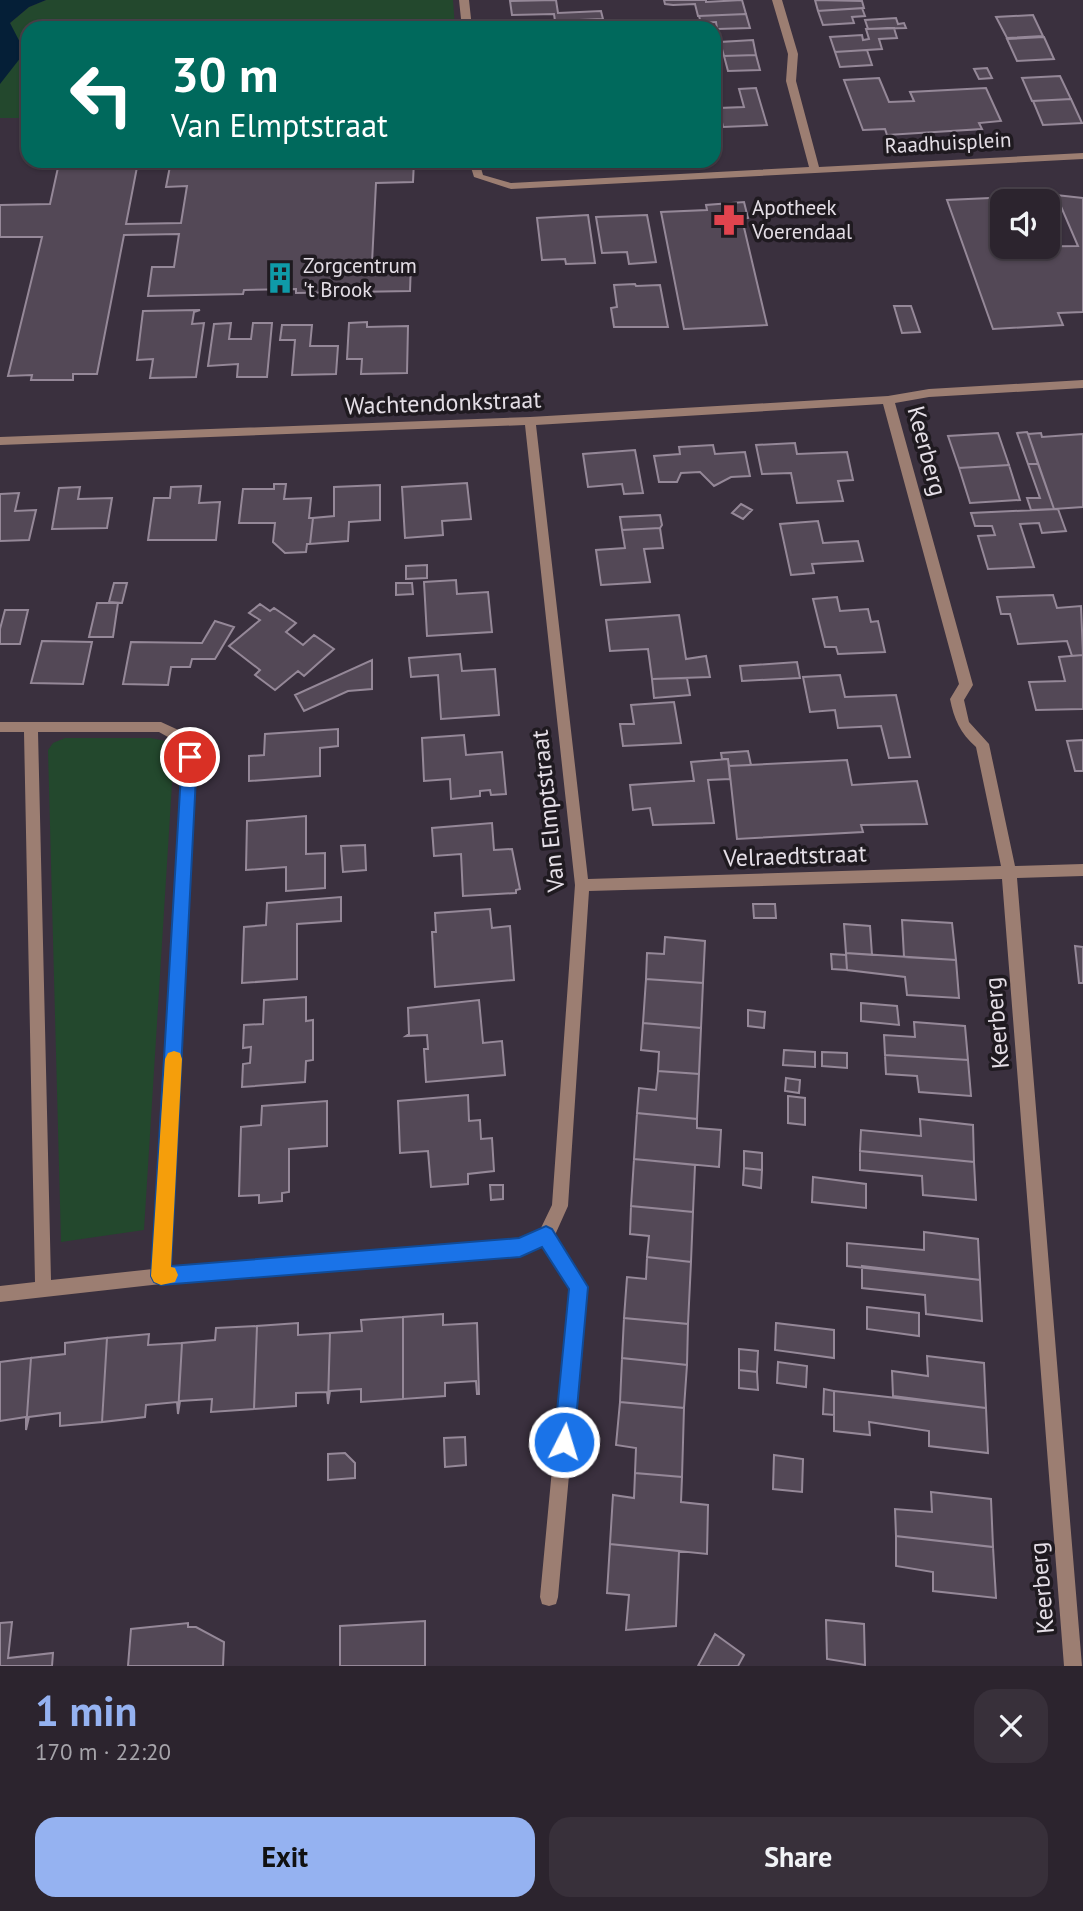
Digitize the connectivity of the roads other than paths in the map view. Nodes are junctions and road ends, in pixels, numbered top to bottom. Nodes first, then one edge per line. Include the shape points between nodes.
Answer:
1 (464, 0) edge
2 (777, 0) edge
3 (466, 21) edge
4 (1083, 156) edge
5 (476, 168) edge
6 (815, 170) junction
7 (1083, 384) edge
8 (888, 400) junction
9 (530, 421) junction
10 (0, 441) edge
11 (0, 727) edge
12 (31, 727) junction
13 (1083, 870) edge
14 (1009, 871) junction
15 (582, 885) junction
16 (546, 1236) junction
17 (161, 1276) junction
18 (43, 1288) junction
19 (0, 1294) edge
20 (549, 1597) dead end
21 (1073, 1666) edge

1 - 3 street
2 - 6 street via 793,54 791,81
4 - 6 street, Raadhuisplein
5 - 6 street, Raadhuisplein via 479,177 511,186
7 - 8 street via 929,393
8 - 9 street, Wachtendonkstraat
8 - 14 street, Keerberg via 966,685 957,699 960,713 965,731 982,744
9 - 10 street, Wachtendonkstraat
9 - 15 street, Van Elmptstraat
11 - 12 street
12 - 17 street via 161,727 180,737 190,757
12 - 18 street
13 - 14 street, Velraedtstraat
14 - 15 street, Velraedtstraat
14 - 21 street, Keerberg
15 - 16 street, Van Elmptstraat via 560,1206
16 - 17 street via 520,1248
16 - 20 street via 578,1287
17 - 18 street
18 - 19 street

